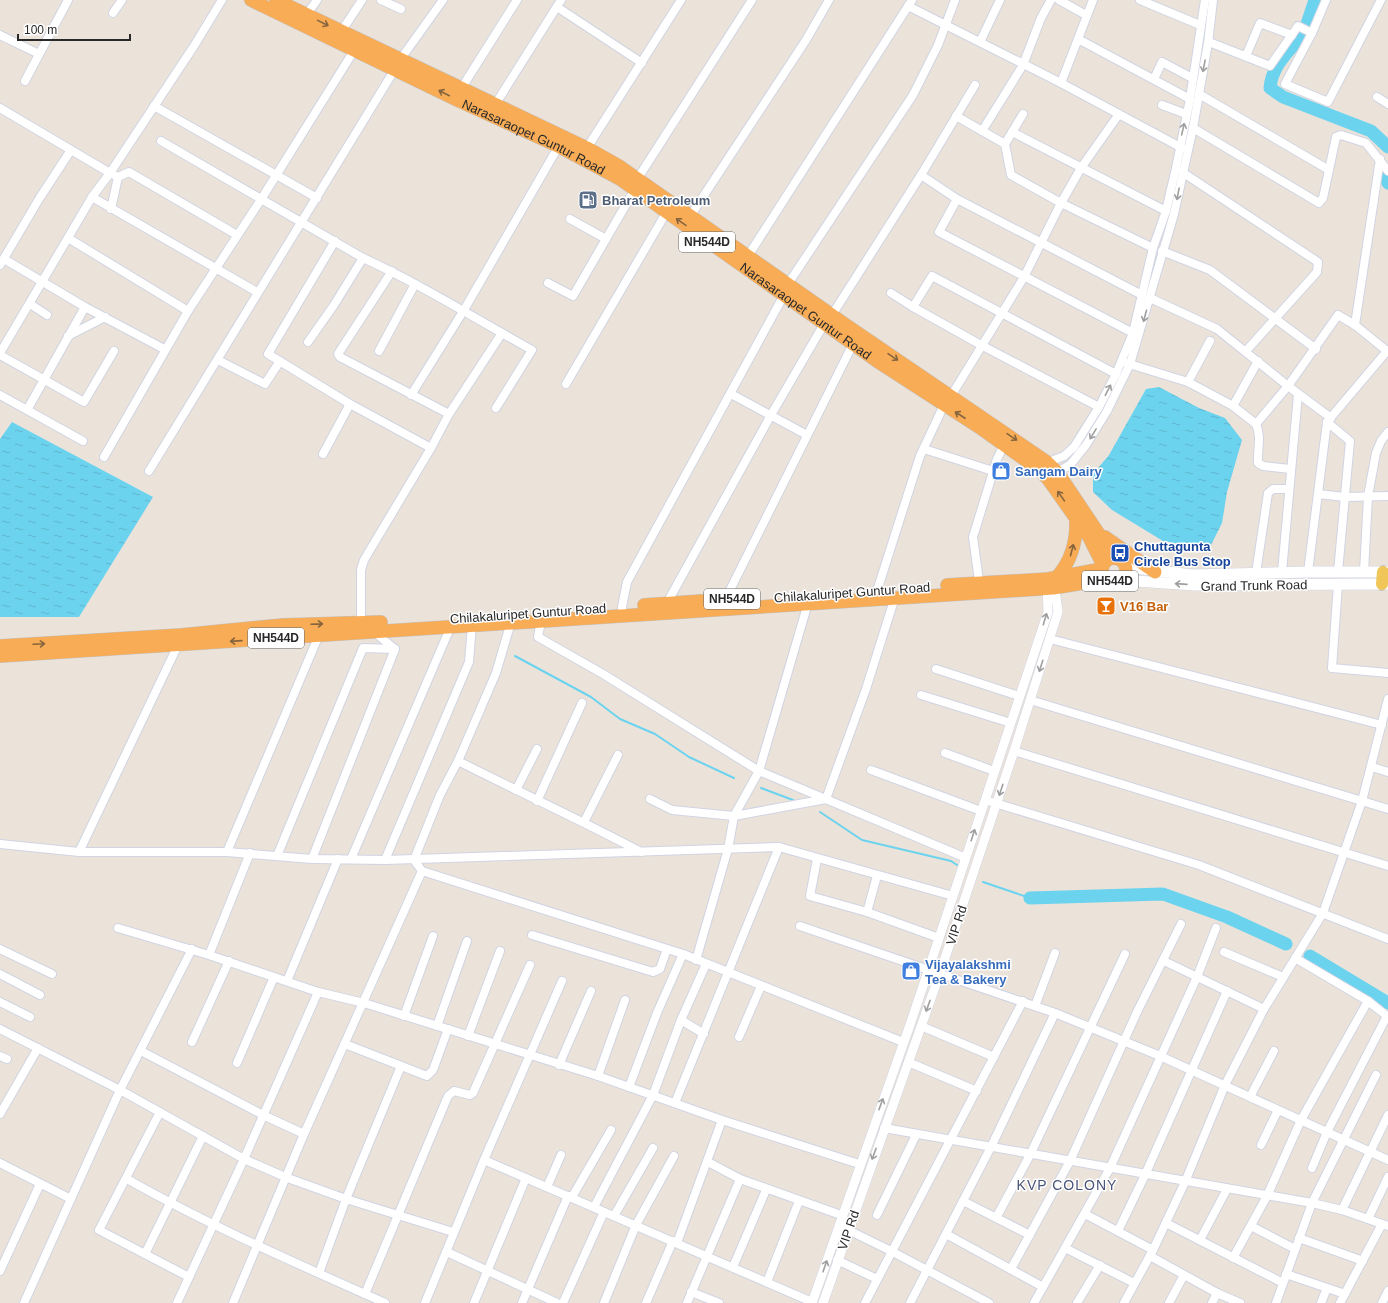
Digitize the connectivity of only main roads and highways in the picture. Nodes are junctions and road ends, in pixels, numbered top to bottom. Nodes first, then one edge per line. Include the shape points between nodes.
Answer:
1 (251, 0) edge
2 (276, 0) edge
3 (304, 20) junction
4 (397, 64) junction
5 (561, 142) junction
6 (636, 183) junction
7 (786, 290) junction
8 (828, 319) junction
9 (948, 400) junction
10 (1043, 466) junction
11 (1052, 475) junction
12 (1076, 518) junction
13 (1095, 530) junction
14 (1115, 558) junction
15 (1126, 567) junction
16 (1104, 571) junction
17 (1155, 572) junction
18 (1385, 572) edge
19 (1121, 580) junction
20 (1052, 582) junction
21 (1385, 584) edge
22 (980, 588) junction
23 (623, 611) junction
24 (0, 646) edge
25 (0, 656) edge

1 - 3 highway, Narasaraopet Guntur Road / NH544D
2 - 3 highway, Narasaraopet Guntur Road / NH544D
3 - 4 highway, Narasaraopet Guntur Road / NH544D via 355,49
3 -> 4 highway, Narasaraopet Guntur Road / NH544D via 341,32
5 -> 4 highway, Narasaraopet Guntur Road / NH544D
4 - 5 highway, Narasaraopet Guntur Road / NH544D via 495,105
5 - 6 highway, Narasaraopet Guntur Road / NH544D via 605,171
5 - 6 highway, Narasaraopet Guntur Road / NH544D via 587,148
6 - 7 highway, Narasaraopet Guntur Road / NH544D via 691,215 748,256
7 -> 6 highway, Narasaraopet Guntur Road / NH544D via 666,212
7 - 8 highway, Narasaraopet Guntur Road / NH544D
8 -> 9 highway, Narasaraopet Guntur Road / NH544D
8 - 9 highway, Narasaraopet Guntur Road / NH544D via 853,344
9 -> 10 highway, Narasaraopet Guntur Road / NH544D
10 -> 9 highway, Narasaraopet Guntur Road / NH544D via 1004,445
10 - 11 highway, Narasaraopet Guntur Road / NH544D
12 -> 11 highway, Narasaraopet Guntur Road / NH544D
11 - 13 highway, Narasaraopet Guntur Road / NH544D
12 - 16 highway, Narasaraopet Guntur Road / NH544D via 1089,537
20 -> 12 highway, NH544D via 1063,571 1070,557 1075,538
13 - 14 highway, Narasaraopet Guntur Road / NH544D
13 - 17 highway, NH544D
14 - 15 highway, NH544D via 1122,561
14 - 16 highway, NH544D via 1108,560
15 - 17 main road, Grand Trunk Road
15 - 19 highway, NH544D
16 - 19 highway, NH544D via 1114,582
16 - 20 highway, Chilakaluripet Guntur Road / NH544D
17 - 18 main road, Grand Trunk Road via 1192,575
18 - 21 main road
21 -> 19 main road, Grand Trunk Road via 1195,585
20 - 22 highway, Chilakaluripet Guntur Road / NH544D
22 - 23 highway, Chilakaluripet Guntur Road / NH544D via 808,603
22 - 23 highway, Chilakaluripet Guntur Road / NH544D via 667,603
24 -> 23 highway, Chilakaluripet Guntur Road / NH544D via 181,636 283,625
23 -> 25 highway, Chilakaluripet Guntur Road / NH544D via 472,625

